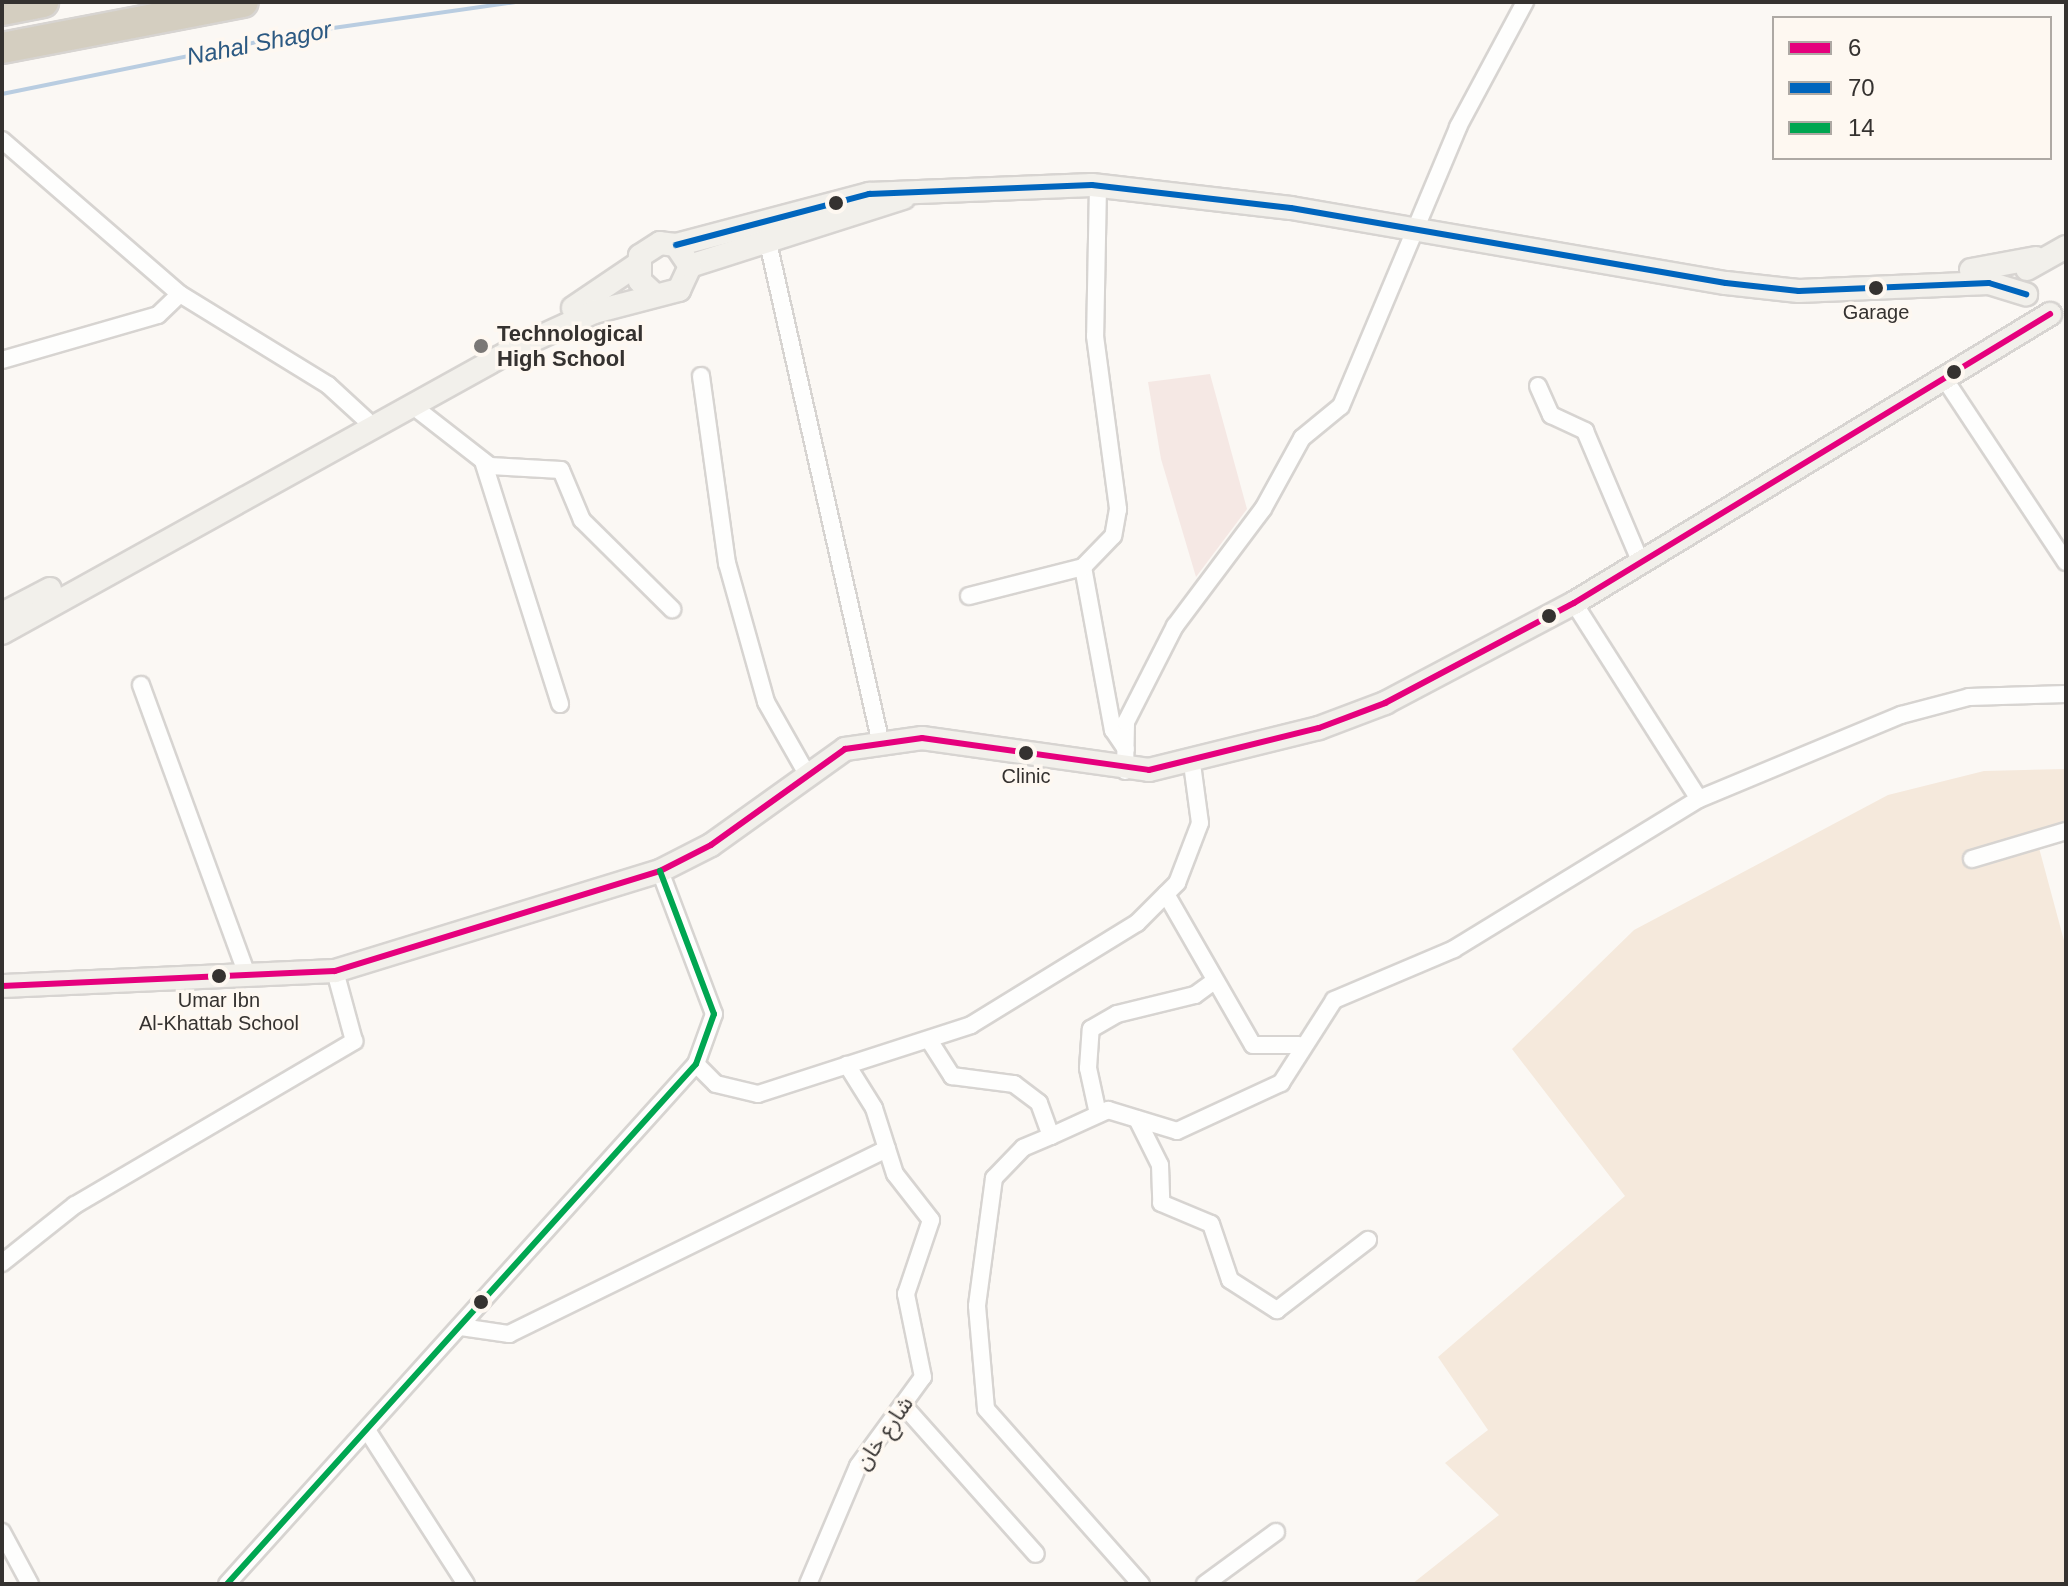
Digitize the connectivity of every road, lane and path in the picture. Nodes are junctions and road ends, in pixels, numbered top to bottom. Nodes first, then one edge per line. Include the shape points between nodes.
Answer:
1 (43, 2) edge
2 (243, 2) edge
3 (1525, 2) edge
4 (2, 10) edge
5 (2, 48) edge
6 (2, 140) edge
7 (1098, 186) junction
8 (908, 196) junction
9 (1414, 230) junction
10 (767, 238) junction
11 (676, 245) junction
12 (2066, 247) edge
13 (2036, 258) junction
14 (638, 264) junction
15 (690, 266) junction
16 (1698, 276) junction
17 (653, 293) junction
18 (180, 294) junction
19 (2026, 294) junction
20 (2058, 312) edge
21 (2, 360) edge
22 (701, 376) dead end
23 (1946, 381) junction
24 (1538, 386) dead end
25 (413, 406) junction
26 (366, 420) junction
27 (483, 461) junction
28 (2066, 562) edge
29 (1641, 563) junction
30 (1083, 567) junction
31 (969, 596) dead end
32 (1574, 603) junction
33 (672, 609) dead end
34 (2, 614) edge
35 (2, 633) edge
36 (141, 685) dead end
37 (2066, 694) edge
38 (560, 704) dead end
39 (881, 744) junction
40 (1125, 760) junction
41 (1192, 764) junction
42 (808, 776) junction
43 (1699, 799) junction
44 (2066, 831) edge
45 (1972, 859) dead end
46 (660, 871) junction
47 (1166, 894) junction
48 (335, 971) junction
49 (248, 977) junction
50 (1214, 981) junction
51 (2, 986) edge
52 (929, 1040) junction
53 (1299, 1045) junction
54 (696, 1064) junction
55 (847, 1065) junction
56 (1098, 1114) junction
57 (1137, 1119) junction
58 (1051, 1136) junction
59 (887, 1149) junction
60 (1368, 1240) dead end
61 (2, 1263) edge
62 (461, 1327) junction
63 (904, 1406) junction
64 (367, 1430) junction
65 (2, 1532) edge
66 (1276, 1532) dead end
67 (1036, 1554) dead end
68 (30, 1584) edge
69 (227, 1584) edge
70 (466, 1584) edge
71 (808, 1584) edge
72 (1141, 1584) edge
73 (1205, 1584) edge

1 - 4 highway
2 - 5 highway
3 - 9 street via 1458,127
6 - 18 street
7 - 8 street via 972,187
7 - 9 street
7 - 30 street via 1095,336 1118,509 1113,536
8 - 10 street
8 - 11 street via 869,194
9 - 16 street
9 - 40 street via 1341,406 1302,438 1263,509 1175,626 1126,722
10 - 15 street
10 - 39 street
11 - 14 street via 652,245
11 - 15 street
12 - 13 street
13 - 16 street via 1996,269
13 - 19 street via 2025,273
14 - 17 street
14 - 26 street via 616,286
15 - 17 street via 679,290
16 - 19 street via 1799,291 1989,283
17 - 25 street via 540,337
18 - 21 street via 158,315
18 - 26 street via 328,385
19 - 20 street
20 - 23 street
22 - 42 street via 727,563 766,702
23 - 28 street
23 - 29 street
24 - 29 street via 1551,415 1585,431
25 - 27 street
25 - 35 street
26 - 34 street
27 - 33 street via 561,470 582,520
27 - 38 street
29 - 32 street
30 - 31 street
30 - 40 street via 1113,730
32 - 41 street via 1385,703
32 - 43 street
36 - 49 street
37 - 43 street via 1969,697 1901,715
39 - 40 street via 922,738
39 - 42 street via 845,749
40 - 41 street
41 - 47 street via 1200,823 1193,852
42 - 46 street
43 - 53 street via 1454,949 1334,1000
44 - 45 street
46 - 48 street
46 - 54 street via 714,1014
47 - 50 street
47 - 52 street via 1137,923 971,1025
48 - 49 street
48 - 61 street via 354,1041 75,1205
49 - 51 street
50 - 53 street via 1253,1045
50 - 56 street via 1195,995 1117,1014 1091,1029 1088,1068
52 - 55 street
52 - 58 street via 952,1076 1014,1084 1039,1103
53 - 57 street via 1281,1083 1177,1131
54 - 55 street via 716,1084 758,1094
54 - 62 street
55 - 59 street, شارع خان
56 - 57 street
56 - 58 street
57 - 60 street via 1160,1165 1161,1203 1201,1214 1230,1280 1277,1310
58 - 72 street via 1023,1148 994,1178 977,1306 986,1409
59 - 62 street via 509,1334
59 - 63 street, شارع خان via 895,1174 931,1220 906,1294 923,1377
62 - 64 street
63 - 67 street
63 - 71 street, شارع خان via 858,1466
64 - 69 street
64 - 70 street
65 - 68 street
66 - 73 street

